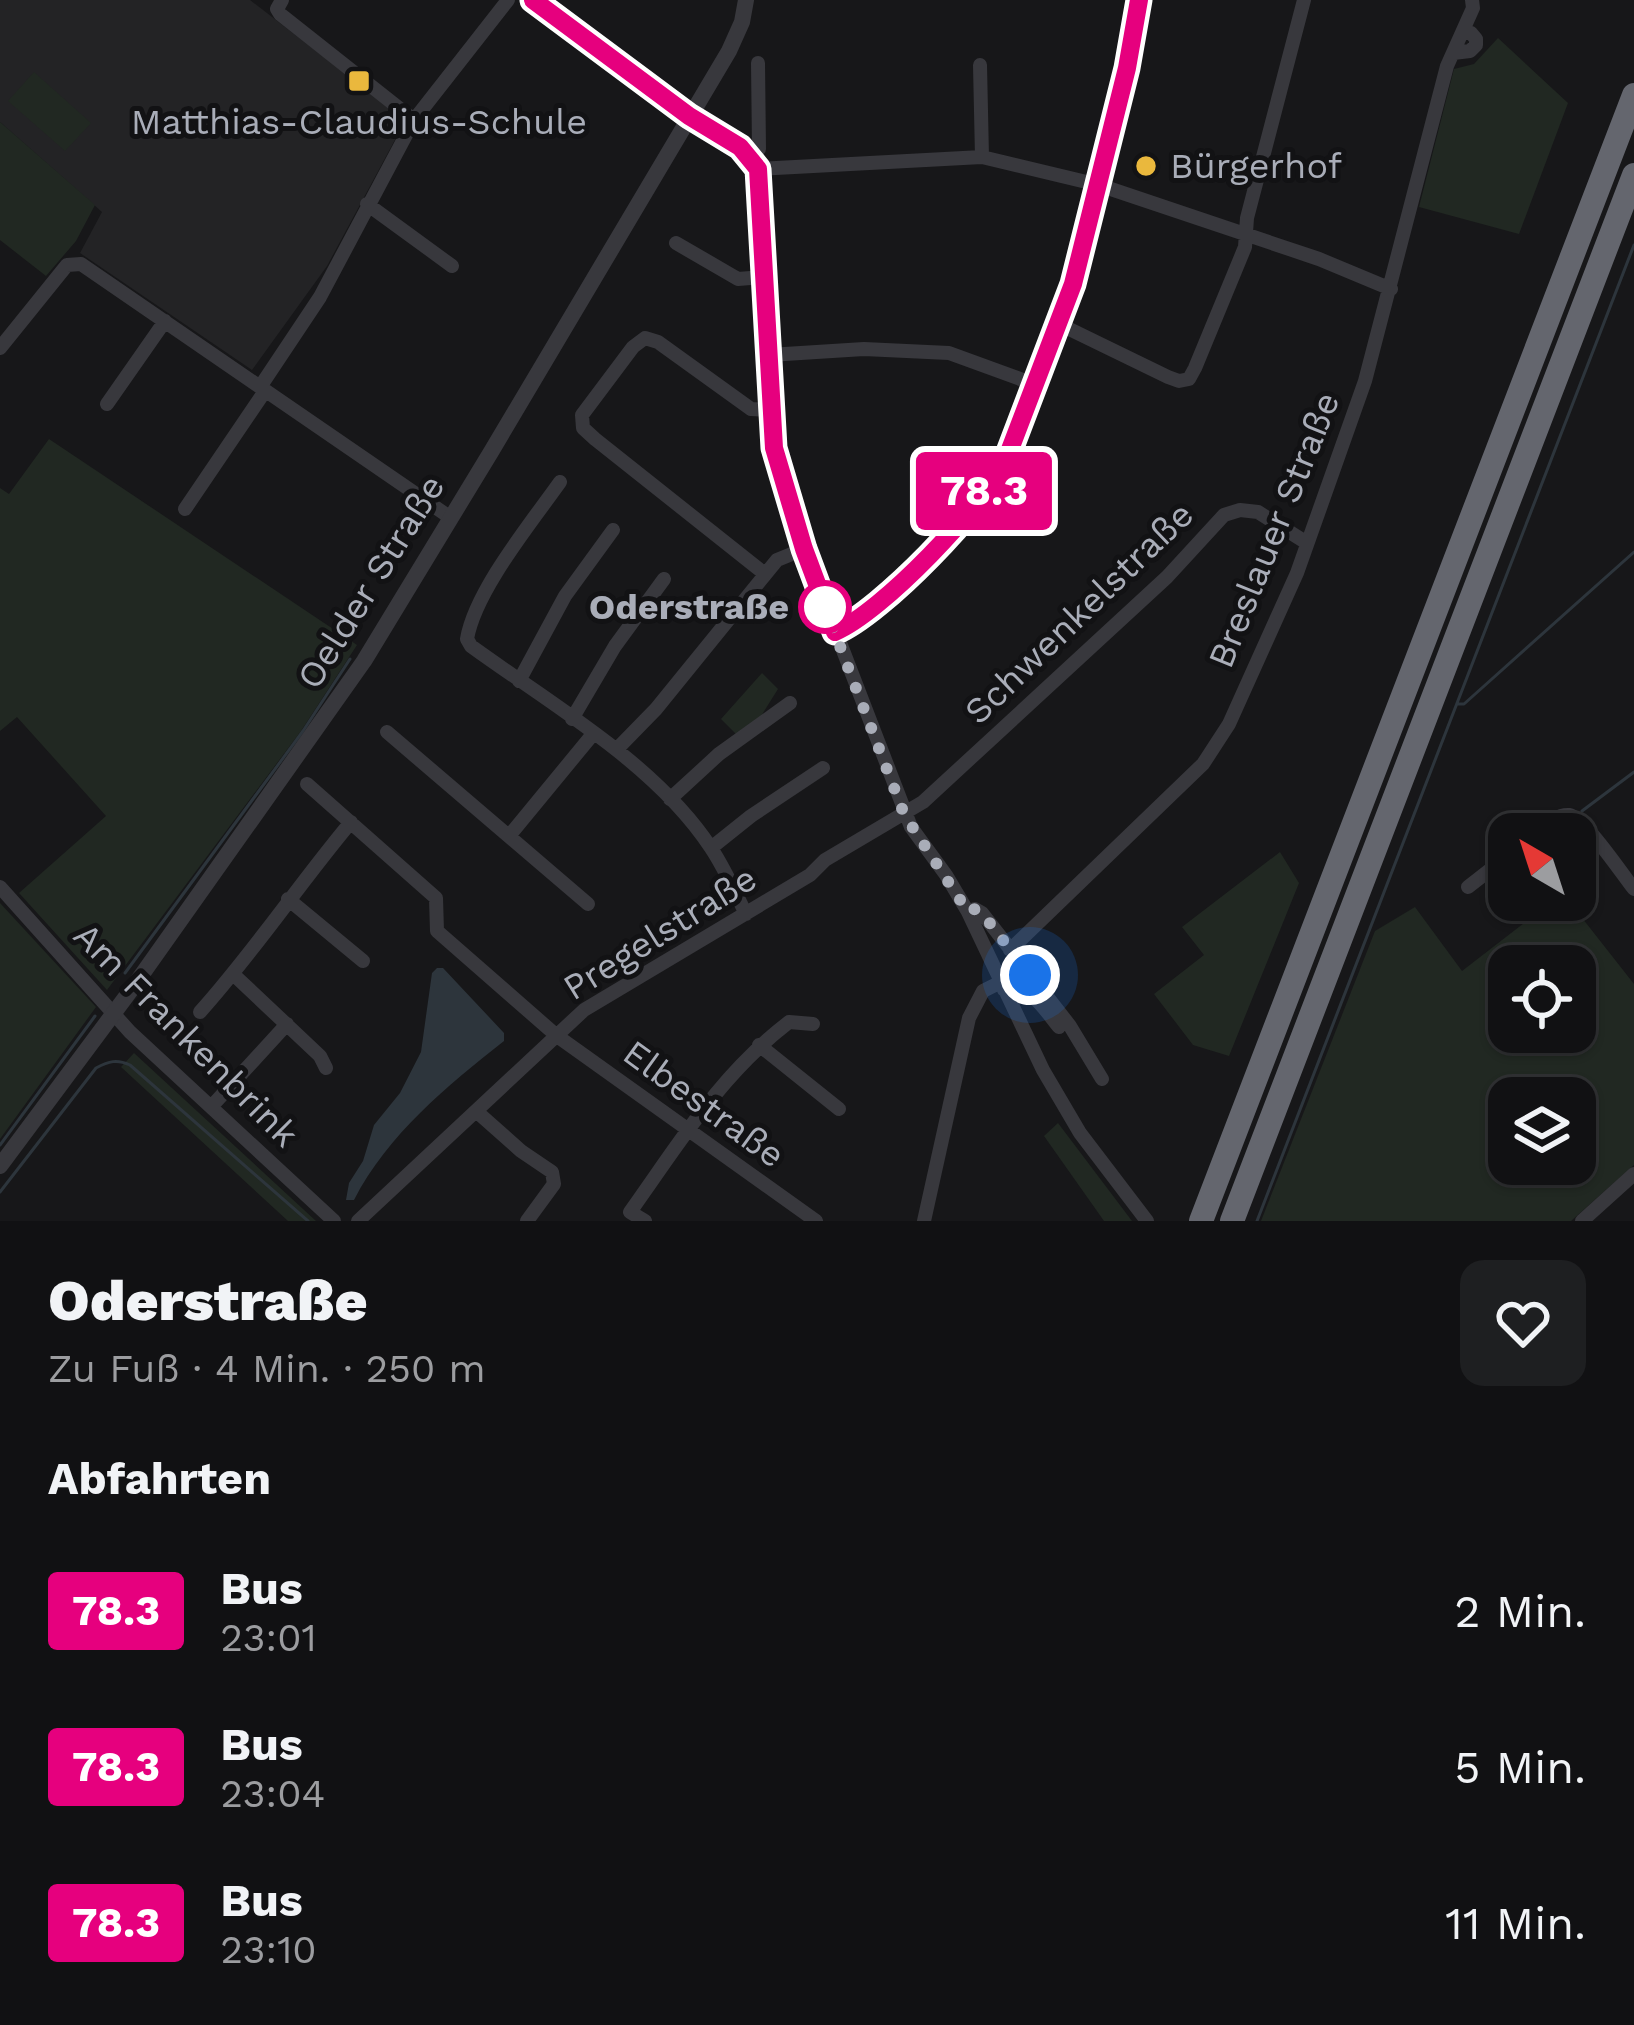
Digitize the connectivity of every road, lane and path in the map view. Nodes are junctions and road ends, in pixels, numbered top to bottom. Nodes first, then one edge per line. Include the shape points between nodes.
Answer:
1 (282, 0) edge
2 (508, 0) edge
3 (746, 0) edge
4 (1139, 0) edge
5 (1304, 0) edge
6 (1472, 0) edge
7 (538, 1) edge
8 (758, 63) dead end
9 (980, 65) dead end
10 (1634, 95) edge
11 (689, 116) junction
12 (414, 120) junction
13 (982, 157) junction
14 (754, 163) junction
15 (1634, 176) edge
16 (1099, 185) junction
17 (367, 204) junction
18 (1246, 233) junction
19 (676, 243) dead end
20 (452, 266) dead end
21 (763, 277) junction
22 (1391, 289) junction
23 (165, 321) junction
24 (1059, 324) junction
25 (0, 348) edge
26 (769, 355) junction
27 (1034, 384) junction
28 (263, 389) junction
29 (107, 404) dead end
30 (771, 410) junction
31 (560, 482) dead end
32 (185, 509) dead end
33 (451, 518) junction
34 (613, 530) dead end
35 (1307, 542) junction
36 (804, 549) junction
37 (765, 574) junction
38 (664, 578) dead end
39 (835, 632) junction
40 (519, 681) junction
41 (790, 703) dead end
42 (572, 719) junction
43 (387, 732) dead end
44 (593, 734) junction
45 (617, 749) junction
46 (823, 768) dead end
47 (307, 784) dead end
48 (670, 799) junction
49 (904, 814) junction
50 (351, 822) junction
51 (509, 836) junction
52 (1596, 840) edge
53 (711, 848) junction
54 (1488, 871) edge
55 (0, 887) edge
56 (1468, 887) dead end
57 (1634, 889) edge
58 (288, 899) junction
59 (588, 904) dead end
60 (968, 912) junction
61 (746, 914) junction
62 (1010, 950) junction
63 (363, 961) dead end
64 (233, 975) junction
65 (1003, 986) junction
66 (200, 1012) dead end
67 (114, 1013) junction
68 (287, 1024) junction
69 (813, 1024) dead end
70 (557, 1036) junction
71 (759, 1046) junction
72 (1083, 1051) junction
73 (326, 1068) dead end
74 (1102, 1079) dead end
75 (212, 1107) junction
76 (839, 1109) dead end
77 (476, 1111) junction
78 (689, 1130) junction
79 (0, 1166) edge
80 (1634, 1174) edge
81 (334, 1221) edge
82 (358, 1221) edge
83 (526, 1221) edge
84 (645, 1221) edge
85 (816, 1221) edge
86 (924, 1221) edge
87 (1147, 1221) edge
88 (1202, 1221) edge
89 (1232, 1221) edge
90 (1582, 1221) edge

1 - 12 street via 280,14
2 - 12 street
3 - 11 street, Oelder Straße via 729,51
4 - 16 street
5 - 18 street
6 - 22 street, Breslauer Straße via 1447,66
7 - 11 street
8 - 14 street
9 - 13 street
10 - 88 highway
11 - 14 street
11 - 33 street, Oelder Straße
12 - 17 street
13 - 14 street
13 - 16 street
14 - 21 street
15 - 89 highway
16 - 18 street
16 - 24 street
17 - 20 street
17 - 28 street
18 - 22 street
18 - 24 street via 1189,379 1168,377
19 - 21 street via 738,279
21 - 26 street
22 - 35 street, Breslauer Straße
23 - 25 street via 74,263
23 - 28 street
23 - 29 street
24 - 27 street
26 - 27 street via 949,353
26 - 30 street
27 - 39 street via 1000,472 966,515 890,592
28 - 32 street
28 - 33 street
30 - 36 street
30 - 37 street via 751,410 645,338 582,415 583,428
31 - 40 street via 467,632 471,646
33 - 67 street, Oelder Straße via 364,661
34 - 40 street
35 - 49 street, Schwenkelstraße via 1258,512 1224,515 1167,577
35 - 62 street, Breslauer Straße via 1217,745
36 - 37 street
36 - 39 street
37 - 45 street
38 - 42 street
39 - 49 street
40 - 42 street
41 - 48 street
42 - 44 street
43 - 51 street
44 - 45 street
44 - 51 street
45 - 48 street
46 - 53 street
47 - 50 street, Elbestraße
48 - 53 street
49 - 60 street
49 - 61 street, Pregelstraße
50 - 58 street
50 - 70 street, Elbestraße via 436,898 437,931
51 - 59 street
52 - 57 street
53 - 61 street
54 - 56 street
55 - 67 street, Am Frankenbrink
58 - 63 street
58 - 64 street
60 - 62 street via 982,913
60 - 65 street
61 - 70 street, Pregelstraße via 584,1010
62 - 72 street
64 - 66 street
64 - 68 street
65 - 72 street via 1024,989
65 - 86 street via 983,991 969,1018
65 - 87 street via 1080,1133
67 - 75 street, Am Frankenbrink
67 - 79 street, Oelder Straße
68 - 73 street
68 - 75 street
69 - 71 street via 789,1022
70 - 77 street, Pregelstraße
70 - 78 street, Elbestraße
71 - 76 street
71 - 78 street
72 - 74 street
75 - 81 street, Am Frankenbrink
77 - 82 street, Pregelstraße
77 - 83 street via 551,1172 554,1184
78 - 84 street via 630,1212
78 - 85 street, Elbestraße
80 - 90 street

